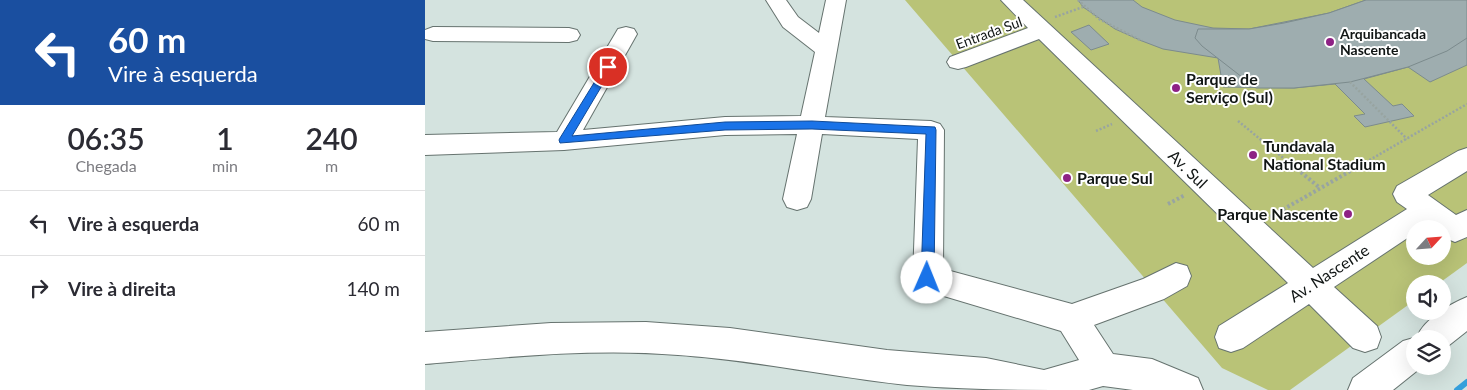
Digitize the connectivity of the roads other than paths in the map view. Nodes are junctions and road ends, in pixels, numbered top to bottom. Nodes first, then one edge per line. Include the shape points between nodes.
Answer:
1 (776, 0) edge
2 (836, 0) edge
3 (1011, 0) edge
4 (1037, 24) junction
5 (626, 34) dead end
6 (569, 35) dead end
7 (428, 38) edge
8 (826, 49) junction
9 (953, 55) dead end
10 (812, 125) junction
11 (564, 140) junction
12 (425, 145) edge
13 (1467, 158) edge
14 (797, 199) dead end
15 (1428, 210) junction
16 (1467, 222) edge
17 (1176, 276) dead end
18 (1311, 286) junction
19 (1467, 312) edge
20 (1072, 319) junction
21 (1444, 330) edge
22 (1231, 337) dead end
23 (1365, 337) dead end
24 (425, 348) edge
25 (1406, 359) edge
26 (1103, 368) junction
27 (1043, 389) edge
28 (1186, 390) edge
29 (1365, 390) edge

1 - 8 street via 779,10 790,23
2 - 8 street
3 - 4 street, Av. Sul
4 - 9 street, Entrada Sul
4 - 18 street, Av. Sul
5 - 11 street
6 - 7 street
8 - 10 street
10 - 11 street via 725,126
10 - 14 street
10 - 20 street via 931,130 927,278
11 - 12 street
13 - 15 street via 1407,194
15 - 16 street via 1455,230
15 - 18 street, Av. Nascente
17 - 20 street
18 - 22 street, Av. Nascente
18 - 23 street, Av. Sul
19 - 21 street
20 - 26 street
24 - 27 street via 585,337 677,339 1002,377 1026,381
25 - 29 street
26 - 27 street
26 - 28 street via 1152,376

